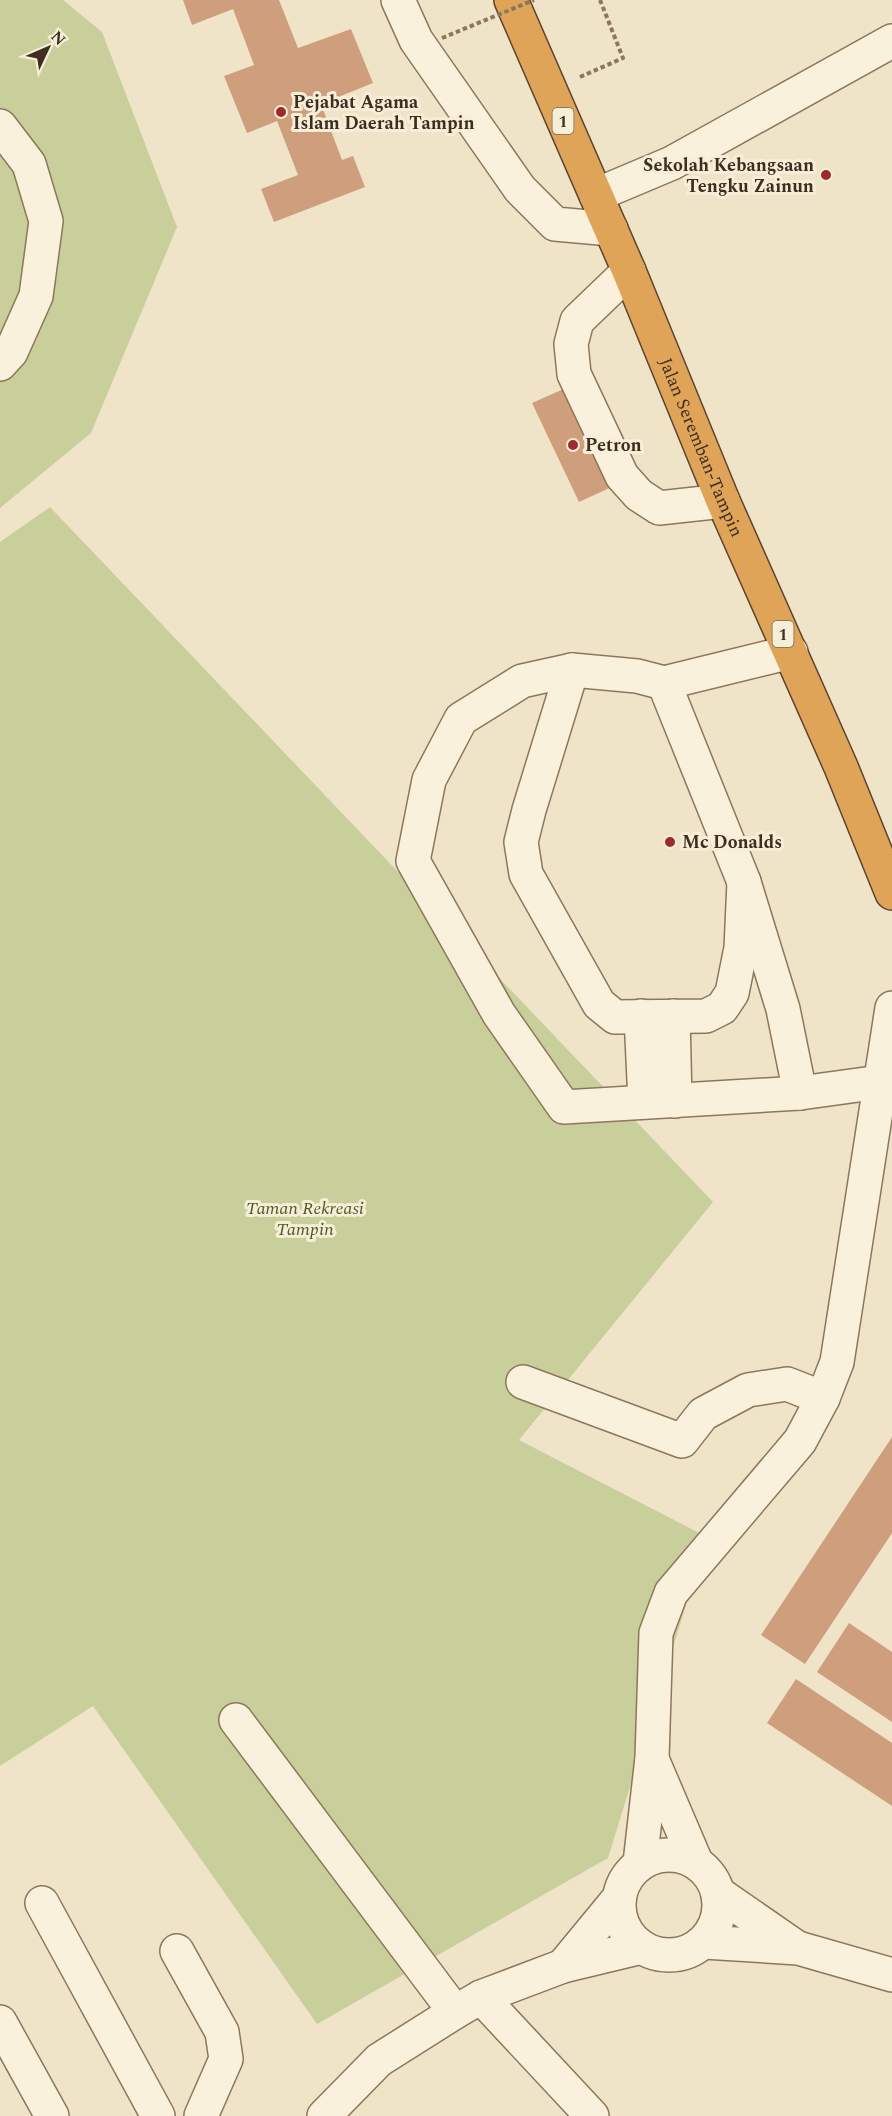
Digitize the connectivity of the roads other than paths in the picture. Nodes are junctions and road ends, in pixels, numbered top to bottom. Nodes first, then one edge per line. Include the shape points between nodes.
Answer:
1 (398, 0) edge
2 (511, 0) edge
3 (535, 0) edge
4 (892, 41) edge
5 (532, 48) junction
6 (0, 126) edge
7 (596, 195) junction
8 (611, 229) junction
9 (630, 271) junction
10 (0, 364) edge
11 (723, 501) junction
12 (791, 652) junction
13 (572, 670) junction
14 (664, 683) junction
15 (744, 882) junction
16 (892, 893) edge
17 (892, 1008) edge
18 (641, 1016) junction
19 (673, 1016) junction
20 (880, 1082) junction
21 (800, 1093) junction
22 (660, 1102) junction
23 (523, 1382) dead end
24 (823, 1398) junction
25 (236, 1720) dead end
26 (652, 1758) junction
27 (696, 1862) junction
28 (640, 1863) junction
29 (718, 1893) junction
30 (619, 1898) junction
31 (42, 1903) dead end
32 (704, 1942) junction
33 (642, 1947) junction
34 (798, 1948) junction
35 (177, 1951) dead end
36 (563, 1966) junction
37 (892, 1975) edge
38 (468, 2004) junction
39 (0, 2022) edge
40 (327, 2115) edge
41 (52, 2116) edge
42 (158, 2116) edge
43 (201, 2116) edge
44 (592, 2116) edge

1 - 8 street via 416,40 520,189 555,224
2 - 5 highway, Jalan Seremban-Tampin / 1
3 - 5 highway
4 - 7 street via 672,163
5 - 7 highway, Jalan Seremban-Tampin / 1
6 - 10 street via 29,164 46,222 36,296 11,352
7 - 8 highway, Jalan Seremban-Tampin / 1
8 - 9 highway, Jalan Seremban-Tampin / 1
9 - 11 highway, Jalan Seremban-Tampin / 1
9 - 11 street via 577,321 571,344 574,374 622,476 639,495 659,508
11 - 12 highway, Jalan Seremban-Tampin / 1
12 - 14 street
12 - 16 highway, Jalan Seremban-Tampin / 1
13 - 14 street via 637,676
13 - 18 street via 521,842 526,874 599,1004 615,1017
13 - 22 street via 522,681 461,718 429,780 413,861 499,1014 564,1107
14 - 15 street
15 - 19 street via 741,948 732,993 722,1008 706,1016
15 - 21 street via 783,1009
17 - 20 street
18 - 19 street
18 - 22 street
19 - 22 street
20 - 21 street
20 - 24 street via 837,1362
21 - 22 street
23 - 24 street via 682,1441 703,1414 748,1390 787,1384
24 - 26 street via 800,1441 671,1593 656,1634
25 - 38 street
26 - 27 street
26 - 28 street
27 - 28 street via 668,1854
27 - 29 street via 714,1881
28 - 30 street via 622,1884
29 - 32 street via 719,1911
29 - 34 street
30 - 33 street via 623,1925
30 - 36 street
31 - 42 street
32 - 33 street via 674,1955
32 - 34 street
33 - 36 street
34 - 37 street
35 - 43 street via 222,2032 226,2059
36 - 38 street
38 - 40 street via 379,2060
38 - 44 street
39 - 41 street

